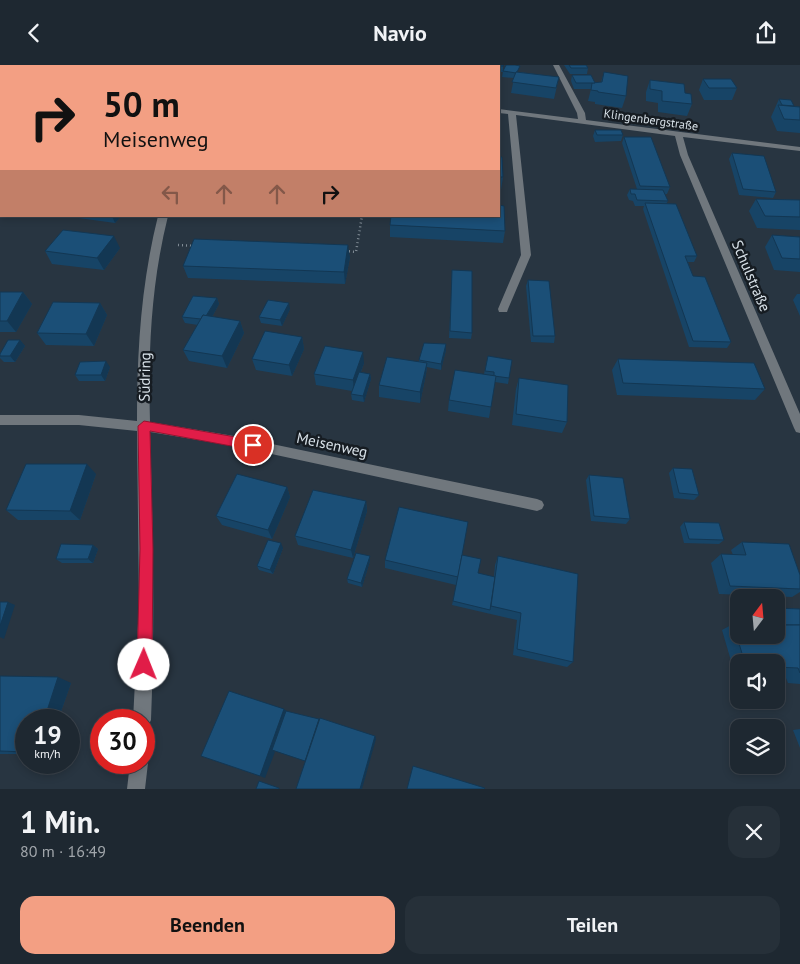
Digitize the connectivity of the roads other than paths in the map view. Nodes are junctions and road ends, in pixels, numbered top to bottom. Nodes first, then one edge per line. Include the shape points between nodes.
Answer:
1 (556, 65) edge
2 (500, 111) edge
3 (512, 113) junction
4 (582, 122) junction
5 (679, 135) junction
6 (800, 149) edge
7 (163, 217) edge
8 (503, 309) dead end
9 (0, 420) edge
10 (144, 426) junction
11 (800, 428) edge
12 (537, 505) dead end
13 (142, 709) edge
14 (138, 774) edge
15 (136, 789) edge

1 - 4 street
2 - 3 street, Klingenbergstraße
3 - 4 street, Klingenbergstraße
3 - 8 street via 526,255
4 - 5 street, Klingenbergstraße
5 - 6 street, Klingenbergstraße
5 - 11 street, Schulstraße via 684,155
7 - 10 street, Südring via 147,293
9 - 10 street, Meisenweg via 94,420
10 - 12 street, Meisenweg via 215,437
10 - 13 street, Südring via 146,549
14 - 15 street

